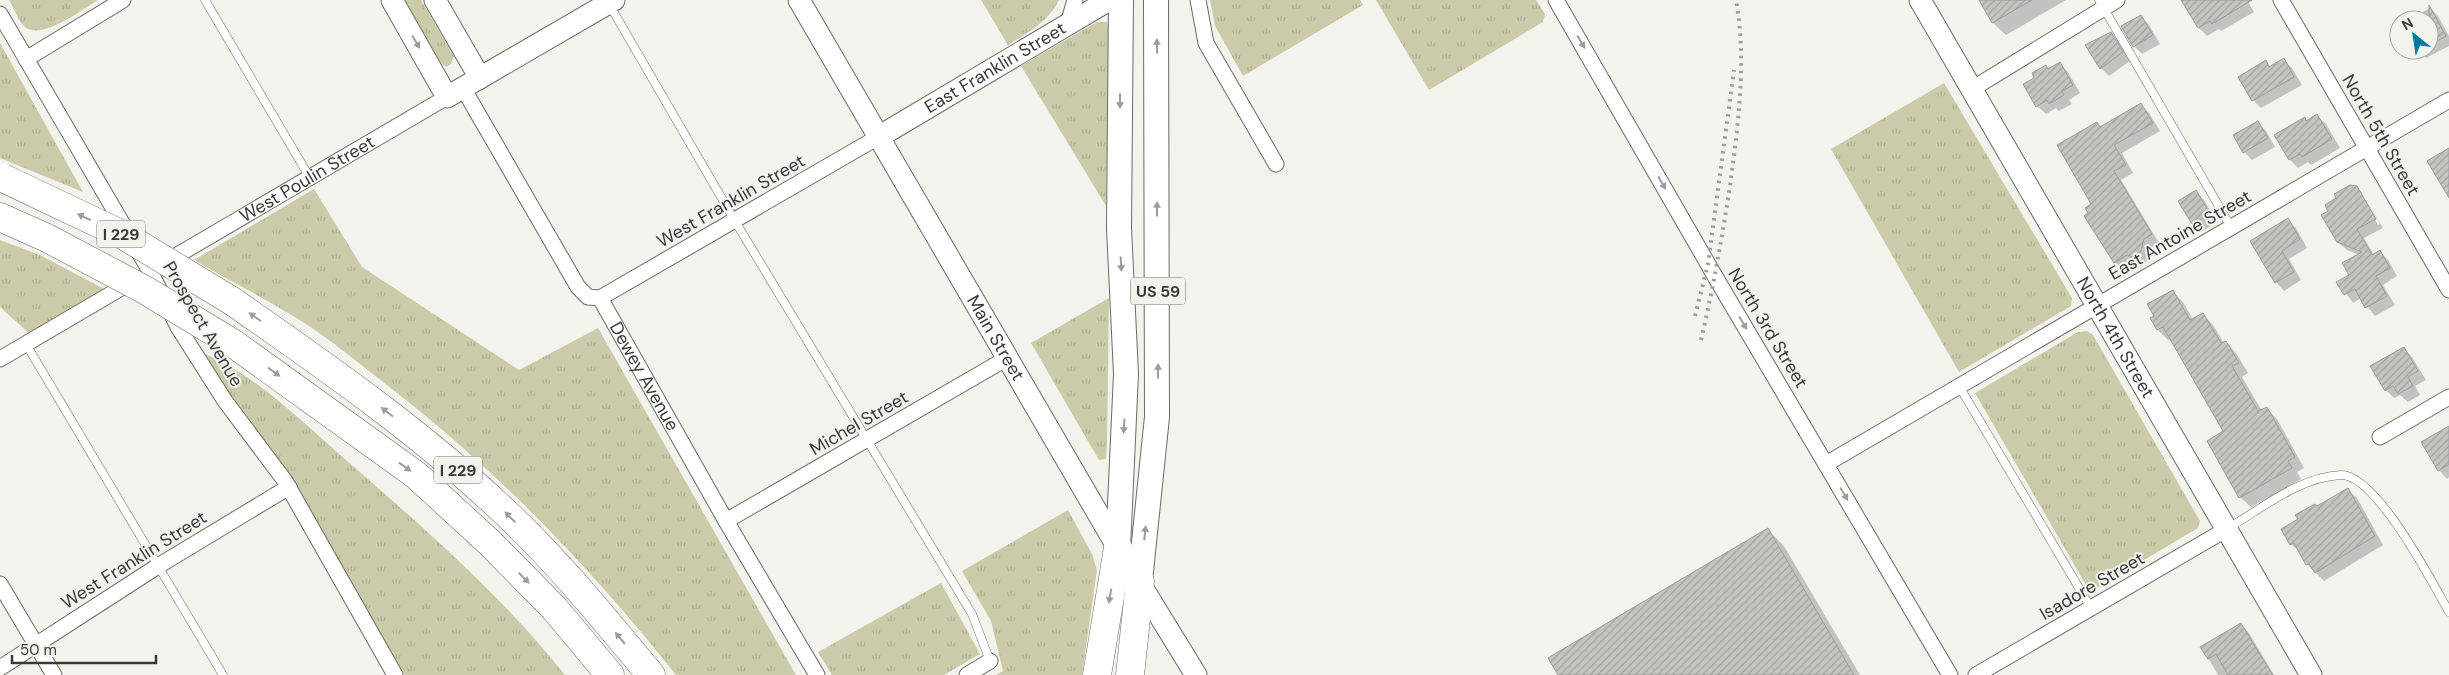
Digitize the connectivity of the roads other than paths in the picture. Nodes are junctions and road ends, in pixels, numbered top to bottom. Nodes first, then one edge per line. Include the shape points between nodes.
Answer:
1 (123, 0) edge
2 (206, 0) edge
3 (392, 0) edge
4 (435, 0) edge
5 (799, 0) edge
6 (1075, 0) edge
7 (1109, 0) edge
8 (1121, 0) edge
9 (1156, 0) edge
10 (1198, 0) edge
11 (1556, 0) edge
12 (1920, 0) edge
13 (2117, 0) edge
14 (2281, 0) edge
15 (610, 1) edge
16 (2101, 4) edge
17 (0, 14) edge
18 (1068, 24) junction
19 (26, 59) junction
20 (464, 88) junction
21 (1972, 88) junction
22 (2449, 100) edge
23 (880, 136) junction
24 (2366, 148) junction
25 (1276, 164) dead end
26 (2, 178) edge
27 (310, 178) junction
28 (0, 217) edge
29 (735, 220) junction
30 (2230, 227) junction
31 (150, 271) junction
32 (2449, 290) edge
33 (600, 298) junction
34 (2097, 305) junction
35 (26, 344) junction
36 (1009, 357) junction
37 (0, 359) edge
38 (1958, 386) junction
39 (2449, 397) edge
40 (2380, 437) dead end
41 (867, 440) junction
42 (1826, 464) junction
43 (289, 486) junction
44 (726, 521) junction
45 (2227, 529) junction
46 (1118, 548) junction
47 (158, 566) junction
48 (1140, 581) junction
49 (0, 584) edge
50 (2091, 608) junction
51 (2449, 612) edge
52 (36, 644) junction
53 (990, 661) joint
54 (0, 668) edge
55 (54, 675) edge
56 (223, 675) edge
57 (395, 675) edge
58 (610, 675) edge
59 (651, 675) edge
60 (817, 675) edge
61 (966, 675) edge
62 (1097, 675) edge
63 (1130, 675) edge
64 (1196, 675) edge
65 (1950, 675) edge
66 (1976, 675) edge
67 (2311, 675) edge

1 - 19 street
2 - 27 lane
3 -> 20 street
4 - 20 street
5 - 23 street, Main Street
6 - 18 street
7 - 18 street, East Franklin Street
8 -> 46 main road, US 59 via 1120,228 1126,374
48 -> 9 main road, US 59 via 1158,416
10 - 25 street via 1206,42
11 -> 42 street, North 3rd Street
12 - 21 street, North 4th Street
13 - 16 street
14 - 24 street, North 5th Street
15 - 20 street, West Poulin Street
15 - 29 lane
16 - 21 street
16 - 30 lane
17 - 19 street, Prospect Avenue
18 - 23 street, East Franklin Street
19 - 31 street, Prospect Avenue
20 - 27 street, West Poulin Street
20 - 33 street via 578,286 588,297
21 - 34 street, North 4th Street
22 - 24 street, East Antoine Street
23 - 29 street, West Franklin Street
23 - 36 street, Main Street
24 - 30 street, East Antoine Street
24 - 32 street, North 5th Street
59 -> 26 highway, I 229, bridge via 575,584 508,514 424,440 232,301 123,235
27 - 31 street, West Poulin Street
28 -> 58 highway, I 229, bridge via 145,290 234,344 416,475 554,608
29 - 33 street, West Franklin Street
29 - 41 lane
30 - 34 street, East Antoine Street
31 - 35 street, West Poulin Street
31 - 43 street, Prospect Avenue via 178,327 225,401
33 - 44 street, Dewey Avenue
34 - 38 street, East Antoine Street
34 - 45 street, North 4th Street
35 - 37 street, West Poulin Street
35 - 47 lane
36 - 41 street, Michel Street
36 - 46 street, Main Street
38 - 42 street, East Antoine Street
38 - 50 lane
39 - 40 street
41 - 44 street, Michel Street
41 - 53 lane via 972,614
42 -> 65 street, North 3rd Street
43 - 47 street, West Franklin Street
43 - 57 street, Prospect Avenue
44 - 60 street, Dewey Avenue
45 - 50 street, Isadore Street
45 - 51 lane via 2307,482 2342,475 2354,477 2386,508
45 - 67 street, North 4th Street
46 - 48 street, Main Street
46 -> 62 highway, US 59
47 - 52 street, West Franklin Street
47 - 56 lane
48 - 63 highway, US 59
48 - 64 street, Main Street
49 - 52 street
50 - 66 street, Isadore Street
52 - 54 street, West Franklin Street
52 - 55 street
53 - 61 street

